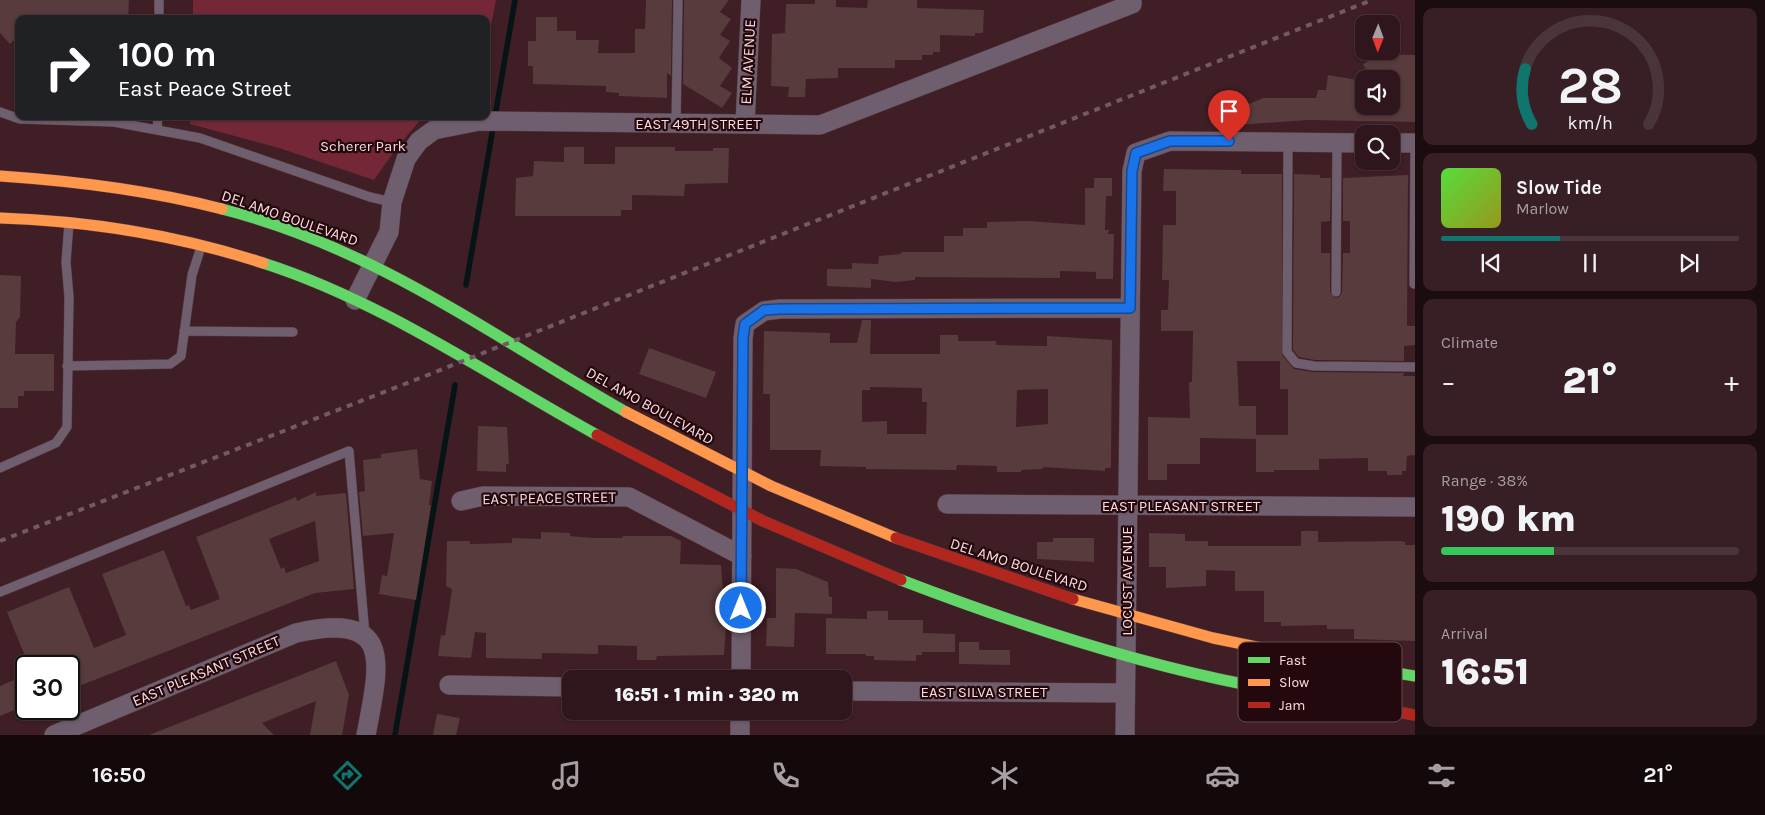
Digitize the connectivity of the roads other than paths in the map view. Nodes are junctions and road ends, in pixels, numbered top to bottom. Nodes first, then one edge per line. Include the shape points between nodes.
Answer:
1 (159, 0) edge
2 (678, 0) edge
3 (751, 0) edge
4 (1132, 2) edge
5 (159, 15) edge
6 (0, 112) edge
7 (15, 117) edge
8 (51, 120) edge
9 (158, 120) edge
10 (676, 124) junction
11 (745, 124) junction
12 (157, 130) junction
13 (1288, 142) junction
14 (1337, 142) junction
15 (1355, 143) edge
16 (1400, 143) edge
17 (1415, 143) edge
18 (0, 176) edge
19 (392, 202) junction
20 (0, 218) edge
21 (69, 221) junction
22 (202, 244) junction
23 (373, 264) junction
24 (1414, 284) dead end
25 (1336, 292) dead end
26 (355, 300) junction
27 (1130, 308) junction
28 (184, 331) junction
29 (293, 332) dead end
30 (67, 366) junction
31 (1415, 367) edge
32 (0, 468) edge
33 (742, 472) junction
34 (461, 501) dead end
35 (947, 504) dead end
36 (1127, 505) junction
37 (1415, 508) edge
38 (741, 511) junction
39 (742, 556) junction
40 (0, 592) edge
41 (1127, 615) junction
42 (363, 634) junction
43 (1238, 642) edge
44 (1126, 656) junction
45 (741, 670) edge
46 (1402, 674) edge
47 (1415, 676) edge
48 (1238, 683) edge
49 (449, 685) dead end
50 (562, 687) edge
51 (852, 691) edge
52 (1125, 693) junction
53 (1402, 713) edge
54 (1415, 715) edge
55 (740, 720) edge
56 (54, 735) edge
57 (366, 735) edge
58 (740, 735) edge
59 (1124, 735) edge

1 - 5 lane
2 - 10 lane
3 - 11 street, ELM AVENUE
4 - 11 street, EAST 49TH STREET via 836,121 820,125
6 - 7 lane
8 - 12 lane via 114,122
9 - 12 lane
10 - 11 street, EAST 49TH STREET
10 - 19 street, EAST 49TH STREET via 479,121 434,130 406,159
12 - 19 lane via 200,138
13 - 14 street
13 - 27 street via 1170,141 1136,153 1132,171
13 - 31 lane via 1287,352 1296,363 1314,366
14 - 15 street
14 - 25 lane
16 - 17 street
17 - 24 lane
18 - 23 main road, DEL AMO BOULEVARD via 74,180 162,194 232,211 310,237
19 - 23 street, EAST 49TH STREET via 389,232
20 - 21 main road
21 - 22 main road via 113,226
21 - 30 lane
22 - 26 main road via 301,277
22 - 28 lane via 192,275
23 - 26 street, EAST 49TH STREET
23 - 33 main road, DEL AMO BOULEVARD via 435,297 665,434
26 - 38 main road via 418,332 565,418
27 - 33 street via 764,310 745,324 743,338
27 - 36 street, LOCUST AVENUE
28 - 29 lane
28 - 30 lane via 181,356 170,364
30 - 32 lane via 67,427 56,443
33 - 38 street
33 - 41 main road, DEL AMO BOULEVARD via 920,548
34 - 39 street, EAST PEACE STREET via 483,496 629,497
35 - 36 street, EAST PLEASANT STREET
36 - 37 street, EAST PLEASANT STREET
36 - 41 street, LOCUST AVENUE
38 - 39 street
38 - 44 main road via 913,586
39 - 45 street
40 - 42 lane via 349,451
41 - 43 main road, DEL AMO BOULEVARD
41 - 44 street, LOCUST AVENUE
42 - 56 street, EAST PLEASANT STREET via 346,628 323,627 296,634
42 - 57 street via 371,642 375,662
44 - 48 main road
44 - 52 street, LOCUST AVENUE
46 - 47 main road, DEL AMO BOULEVARD
49 - 50 street
51 - 52 street, EAST SILVA STREET
52 - 59 street, LOCUST AVENUE
53 - 54 main road
55 - 58 street

